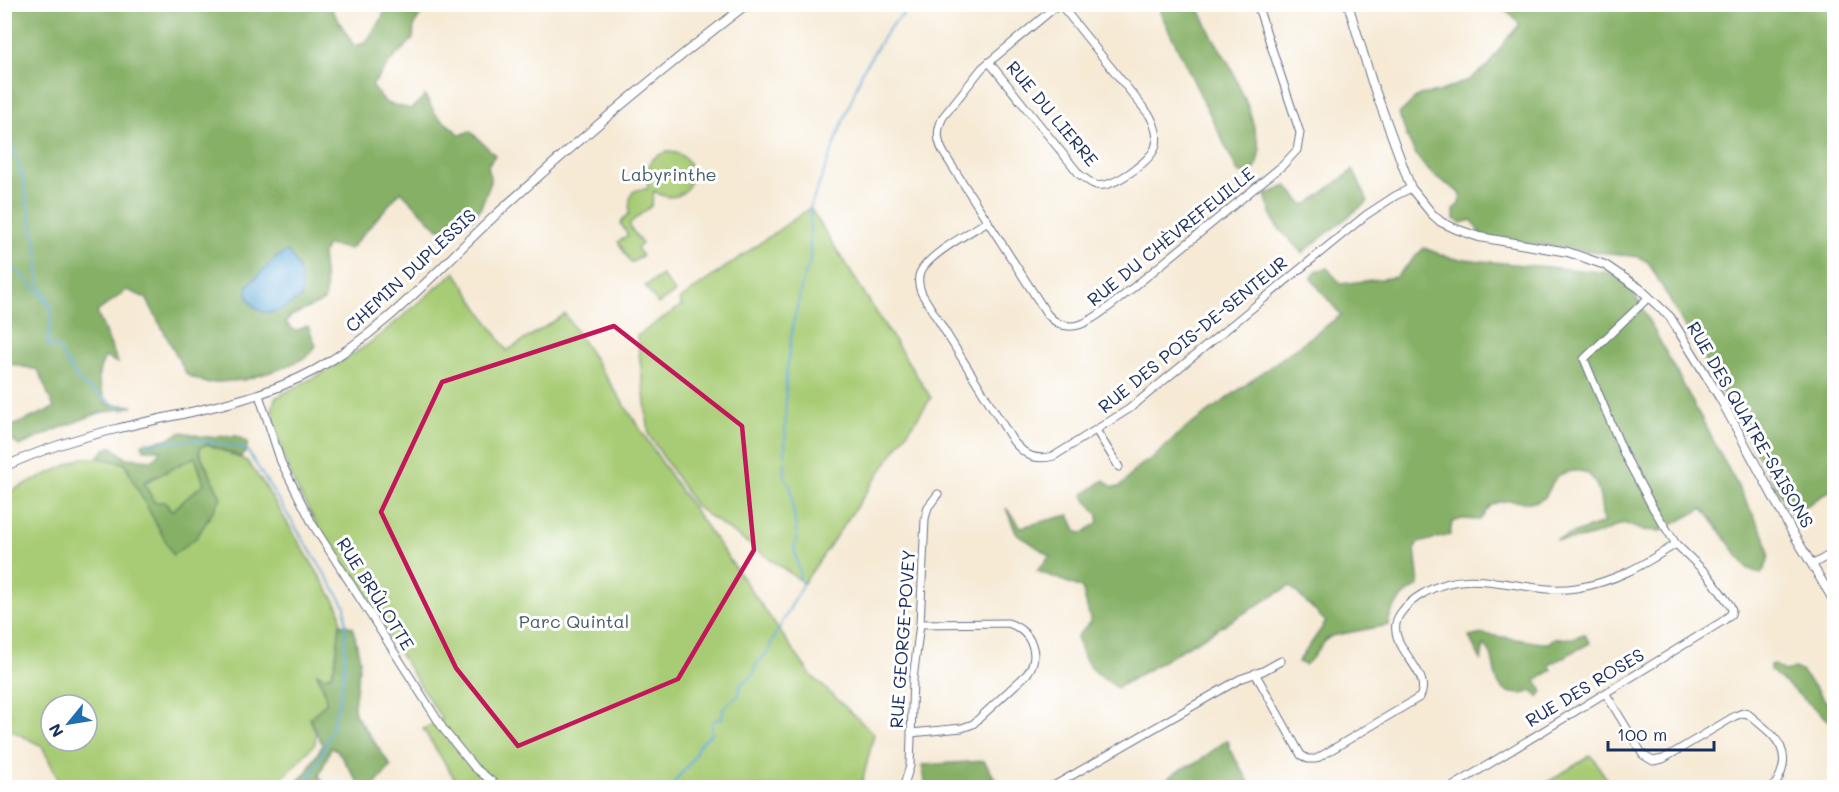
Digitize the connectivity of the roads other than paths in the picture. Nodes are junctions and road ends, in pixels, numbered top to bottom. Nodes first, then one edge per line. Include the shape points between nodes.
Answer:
1 (747, 4) edge
2 (1060, 4) edge
3 (1257, 4) edge
4 (1348, 4) edge
5 (989, 62) junction
6 (1411, 188) junction
7 (988, 221) junction
8 (1649, 297) junction
9 (260, 395) junction
10 (1096, 430) junction
11 (4, 467) edge
12 (1119, 467) dead end
13 (938, 494) dead end
14 (1676, 544) junction
15 (1834, 552) edge
16 (1812, 565) junction
17 (1834, 601) edge
18 (920, 624) junction
19 (1281, 661) dead end
20 (1255, 673) junction
21 (1606, 694) junction
22 (911, 733) junction
23 (500, 788) edge
24 (903, 788) edge
25 (1050, 788) edge
26 (1450, 788) edge
27 (1773, 788) edge

1 - 9 street, CHEMIN DUPLESSIS via 561,155 364,339 292,382
2 - 5 street
2 - 5 street, RUE DU LIERRE via 1150,116 1156,142 1143,161 1111,184 1095,185 1080,175
3 - 7 street, RUE DU CHÈVREFEUILLE via 1300,133 1297,150 1118,300 1085,324 1055,322
4 - 6 street, RUE DES QUATRE-SAISONS
5 - 7 street, RUE DU CHÈVREFEUILLE via 943,117 938,132 941,148
6 - 8 street, RUE DES QUATRE-SAISONS via 1432,214 1456,229 1479,237 1568,252 1605,265
6 - 10 street, RUE DES POIS-DE-SENTEUR via 1365,214 1129,409
7 - 10 street, RUE DES POIS-DE-SENTEUR via 928,261 919,276 922,294 1023,453 1035,458 1054,456
8 - 14 street via 1584,359 1624,454
8 - 16 street, RUE DES QUATRE-SAISONS via 1670,316 1720,398
9 - 11 street, CHEMIN DUPLESSIS via 88,436
9 - 23 street, RUE BRÛLOTTE via 281,462 313,525 444,730 474,767
10 - 12 street
13 - 18 street, RUE GEORGE-POVEY via 925,519
14 - 20 street via 1614,579 1576,588 1557,590 1467,579 1447,582 1425,592 1401,612 1396,625 1399,642 1423,684 1420,697 1316,759 1301,754
14 - 21 street, RUE DES ROSES via 1716,585 1731,614
15 - 16 street
16 - 17 street, RUE DES QUATRE-SAISONS
18 - 22 street, RUE GEORGE-POVEY
18 - 22 street via 1008,623 1021,629 1030,640 1034,659 1027,674 973,724
19 - 20 street
20 - 25 street
21 - 26 street, RUE DES ROSES
21 - 27 street via 1643,755 1653,761 1663,759 1735,716 1748,714 1777,739 1783,750 1784,765
22 - 24 street, RUE GEORGE-POVEY via 910,766

